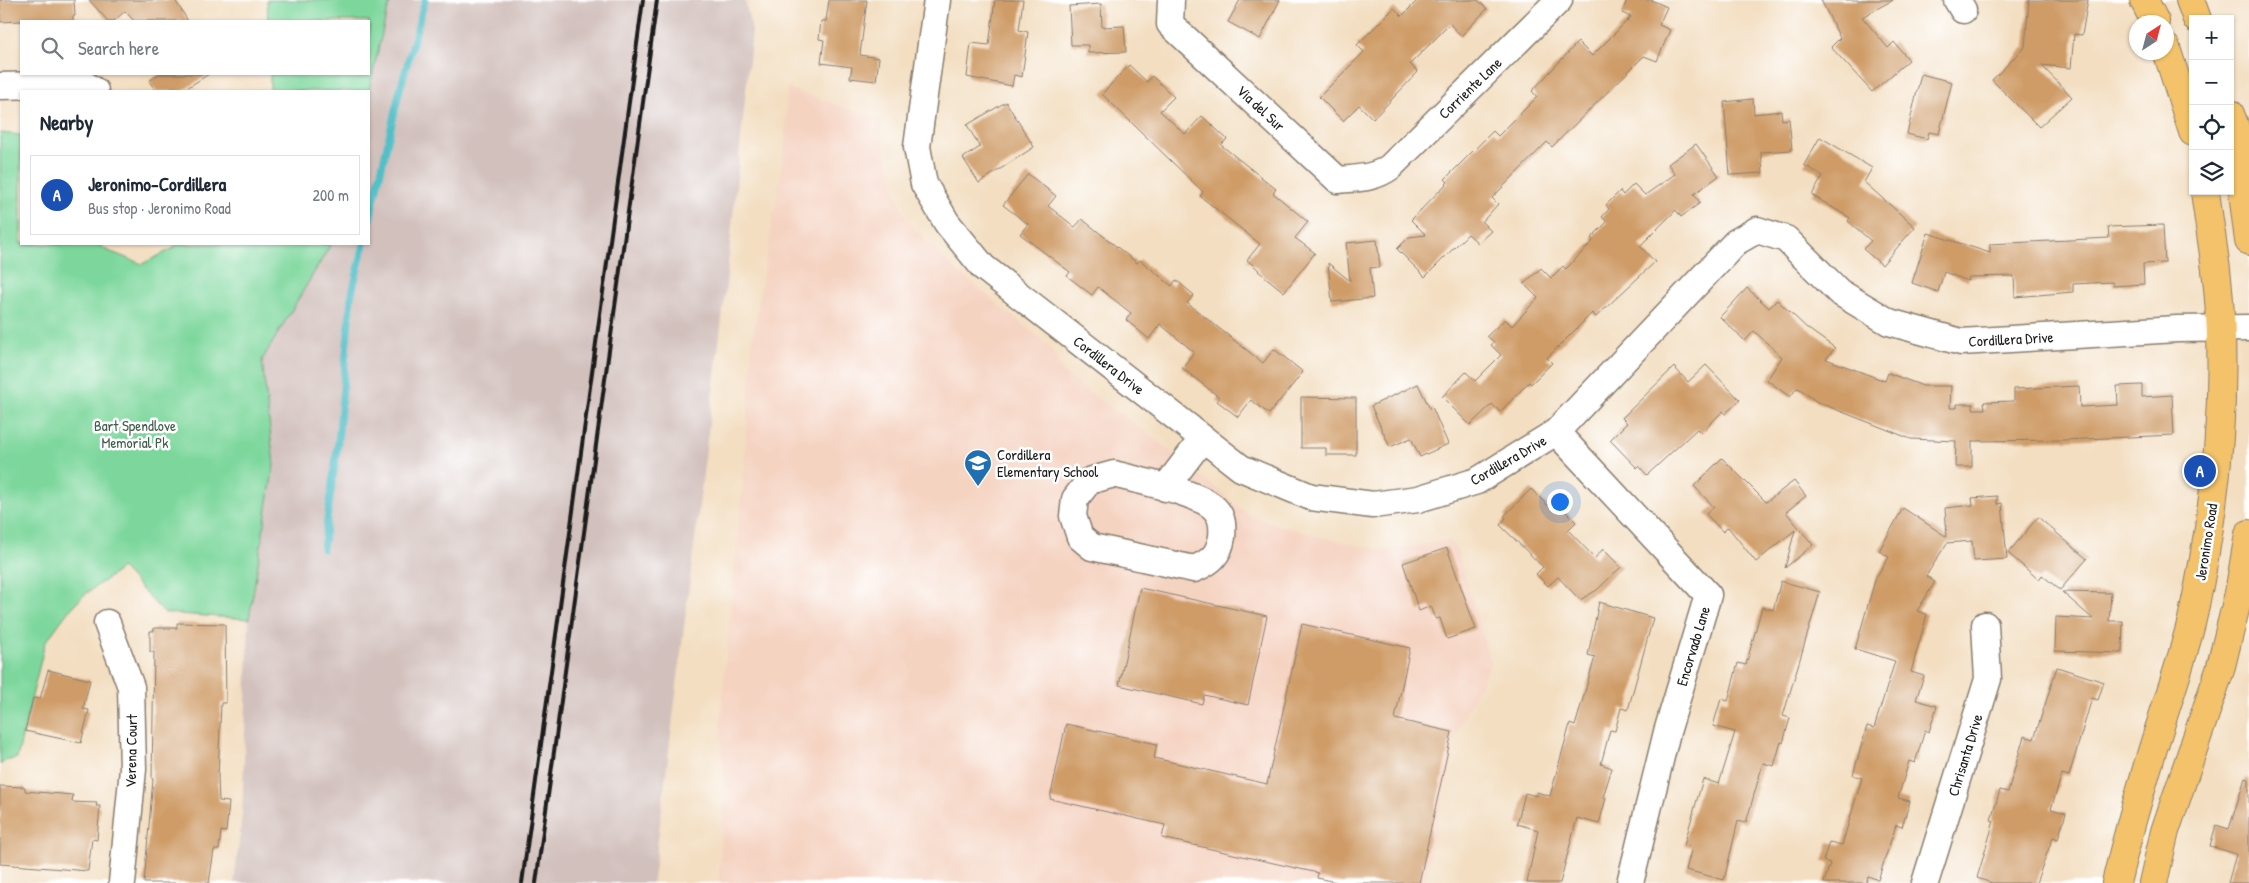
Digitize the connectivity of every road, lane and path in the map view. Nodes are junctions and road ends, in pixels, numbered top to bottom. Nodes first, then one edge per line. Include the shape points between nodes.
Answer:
1 (937, 0) edge
2 (1171, 0) edge
3 (1559, 0) edge
4 (2144, 0) edge
5 (2190, 0) edge
6 (2152, 15) edge
7 (2196, 15) edge
8 (2170, 60) edge
9 (0, 86) edge
10 (90, 88) edge
11 (2189, 120) edge
12 (2234, 124) edge
13 (1380, 174) joint
14 (2206, 195) edge
15 (2249, 241) edge
16 (2249, 328) edge
17 (2220, 329) junction
18 (1556, 432) junction
19 (1203, 438) junction
20 (1165, 488) junction
21 (2249, 534) edge
22 (107, 623) dead end
23 (1985, 625) dead end
24 (122, 883) edge
25 (1630, 883) edge
26 (1925, 883) edge
27 (2116, 883) edge
28 (2153, 883) edge

1 - 19 street, Cordillera Drive via 917,147 924,184 946,223 983,267
2 - 13 street, Via del Sur via 1170,24 1338,180
3 - 13 street, Corriente Lane
4 - 6 main road
5 - 7 main road
8 - 11 main road
9 - 10 street
12 - 15 main road
14 - 17 main road, Jeronimo Road
16 - 17 street, Cordillera Drive
17 - 18 street, Cordillera Drive via 1961,342 1889,322 1840,292 1786,239 1757,230 1736,242
17 - 27 main road, Jeronimo Road via 2220,433 2206,551 2193,616 2137,800
18 - 19 street, Cordillera Drive via 1477,481 1418,500 1373,505 1311,497 1241,468
18 - 25 street, Encorvado Lane via 1708,595 1667,732
19 - 20 street
20 - 20 street via 1114,474 1089,480 1075,499 1073,516 1080,537 1092,547 1194,569 1208,563 1220,550 1224,523 1215,509 1199,499
21 - 28 main road via 2220,670 2165,831
22 - 24 street, Verena Court via 131,687 133,769
23 - 26 street, Chrisanta Drive via 1988,679

